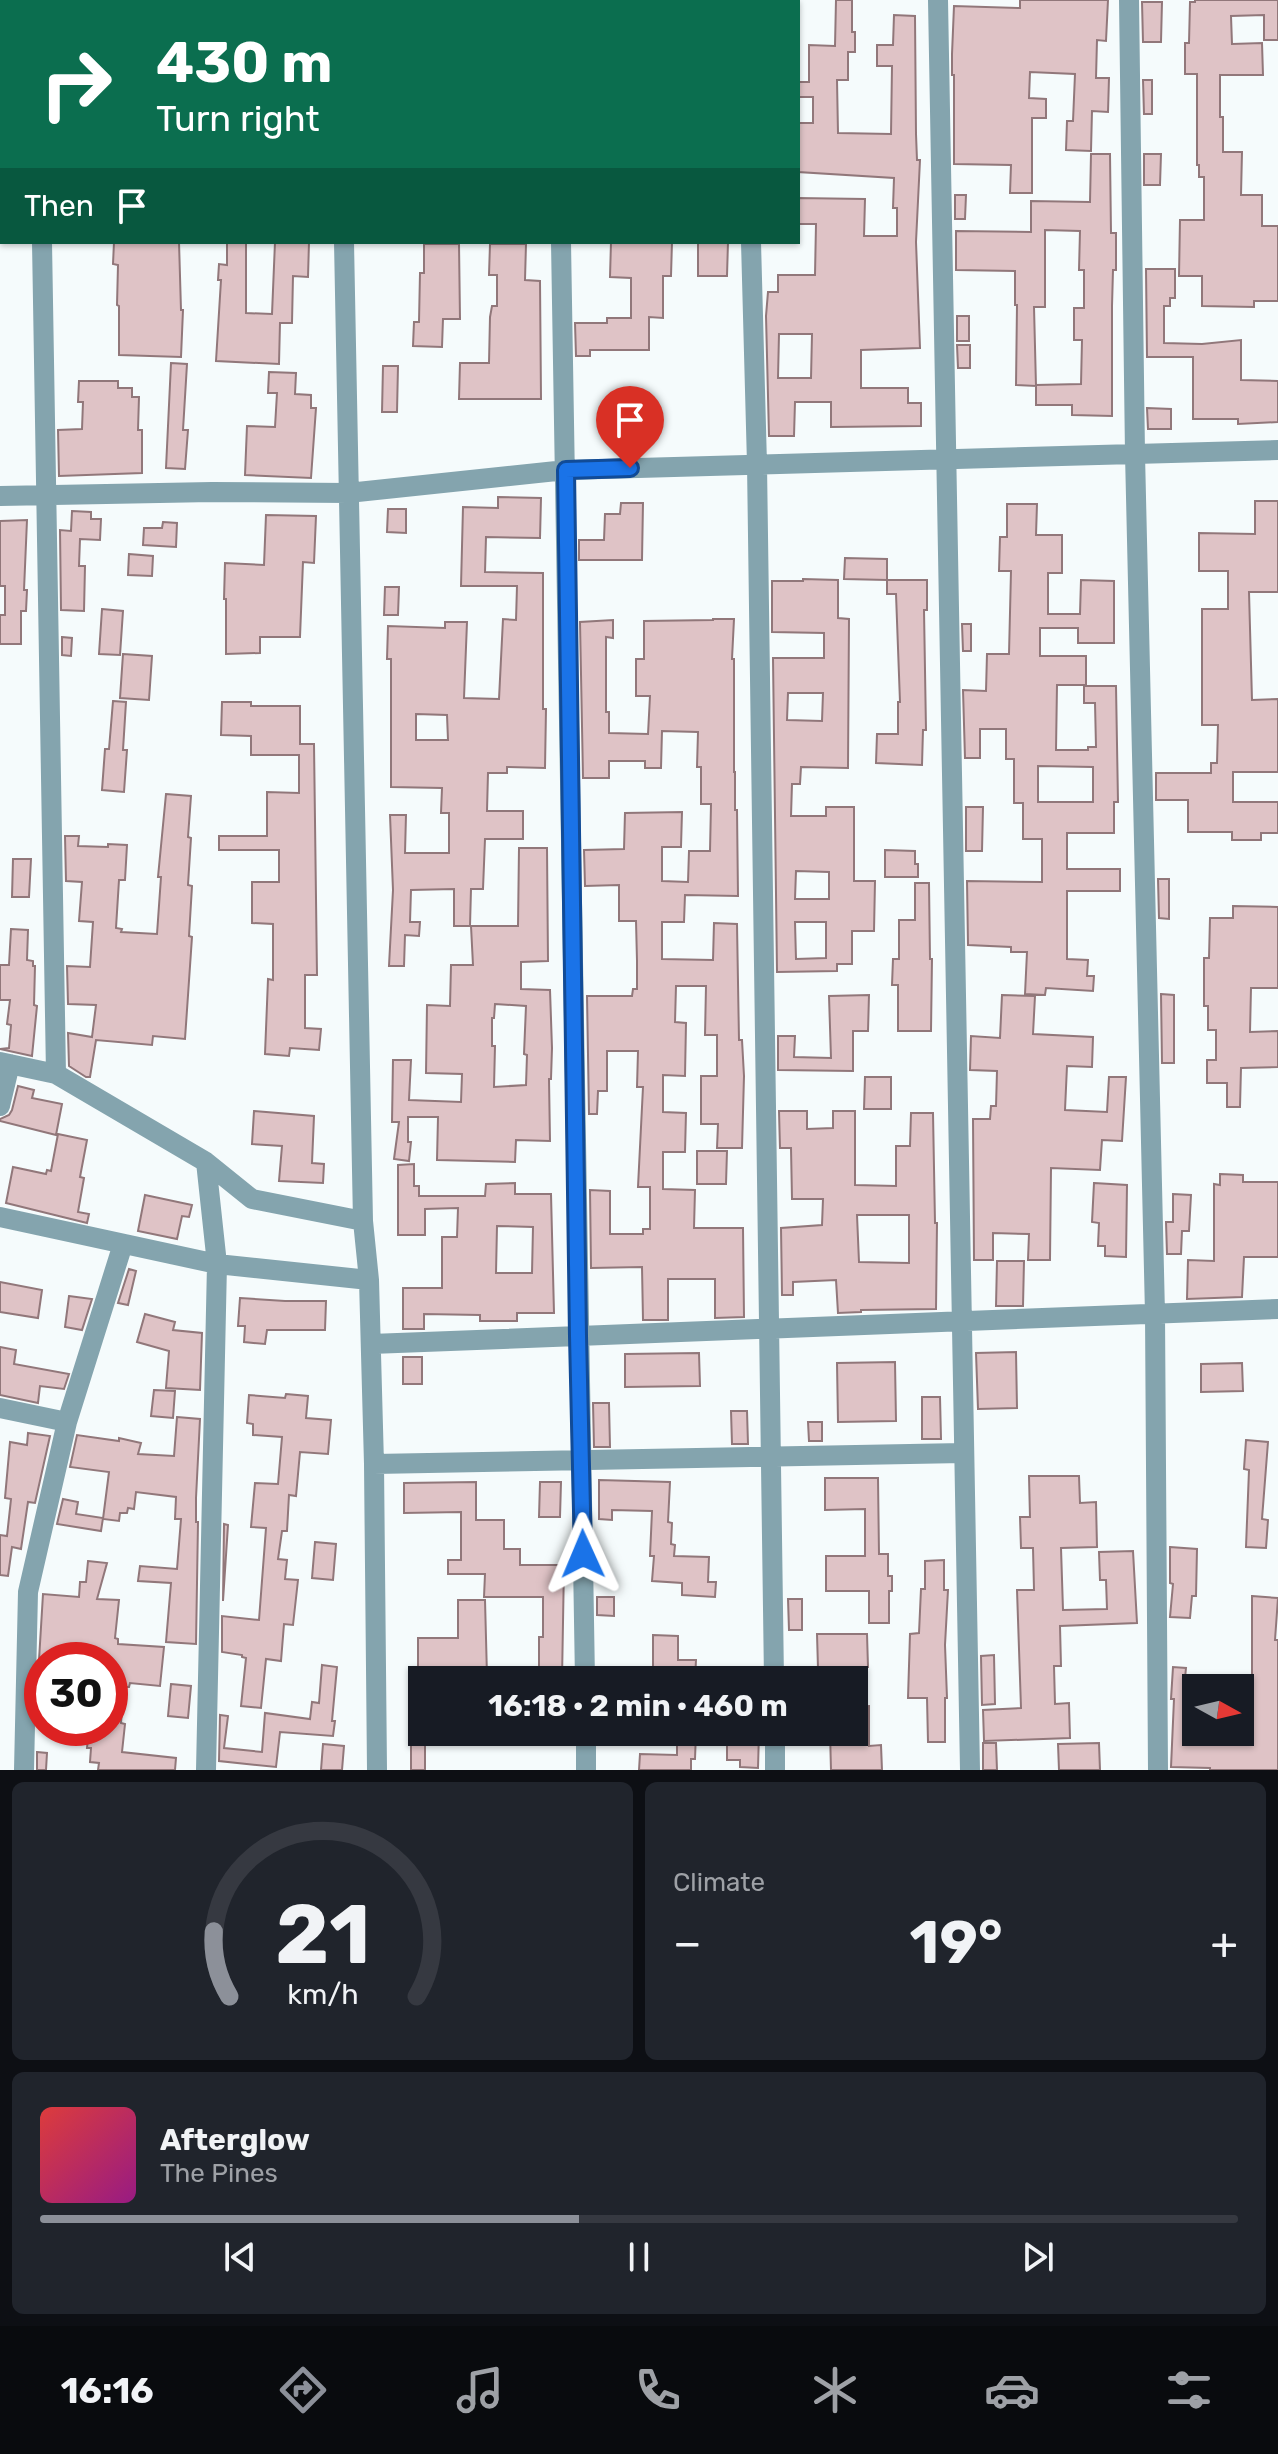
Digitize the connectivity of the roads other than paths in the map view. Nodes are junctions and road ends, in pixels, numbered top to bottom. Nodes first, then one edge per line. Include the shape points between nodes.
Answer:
1 (938, 0) edge
2 (1129, 0) edge
3 (42, 244) edge
4 (344, 244) edge
5 (561, 244) edge
6 (751, 244) edge
7 (1278, 450) edge
8 (1135, 454) junction
9 (947, 459) junction
10 (757, 464) junction
11 (566, 470) junction
12 (348, 493) junction
13 (45, 495) junction
14 (0, 496) edge
15 (5, 1063) edge
16 (56, 1074) junction
17 (0, 1106) edge
18 (206, 1162) junction
19 (0, 1217) edge
20 (363, 1221) junction
21 (123, 1244) junction
22 (217, 1264) junction
23 (369, 1280) junction
24 (1278, 1309) edge
25 (1155, 1314) junction
26 (961, 1322) junction
27 (770, 1329) junction
28 (578, 1336) junction
29 (371, 1344) junction
30 (0, 1408) edge
31 (67, 1422) junction
32 (963, 1453) junction
33 (772, 1457) junction
34 (582, 1460) junction
35 (374, 1464) junction
36 (585, 1666) edge
37 (774, 1666) edge
38 (586, 1746) edge
39 (775, 1746) edge
40 (24, 1770) edge
41 (206, 1770) edge
42 (377, 1770) edge
43 (586, 1770) edge
44 (775, 1770) edge
45 (970, 1770) edge
46 (1158, 1770) edge

1 - 9 street
2 - 8 street
3 - 13 street
4 - 12 street
5 - 11 street
6 - 10 street
7 - 8 street
8 - 9 street
8 - 25 street
9 - 10 street
9 - 26 street
10 - 11 street
10 - 27 street
11 - 12 street
11 - 28 street
12 - 13 street
12 - 20 street
13 - 14 street
13 - 16 street
15 - 16 street
15 - 17 street
16 - 18 street
18 - 20 street via 252,1199
18 - 22 street
19 - 21 street
20 - 23 street
21 - 22 street
21 - 31 street
22 - 23 street
22 - 41 street
23 - 29 street
24 - 25 street
25 - 26 street
25 - 46 street
26 - 27 street
26 - 32 street
27 - 28 street
27 - 33 street
28 - 29 street
28 - 34 street
29 - 35 street
30 - 31 street
31 - 40 street via 28,1592
32 - 33 street
32 - 45 street
33 - 34 street
33 - 37 street
34 - 35 street
34 - 36 street
35 - 42 street
38 - 43 street
39 - 44 street

